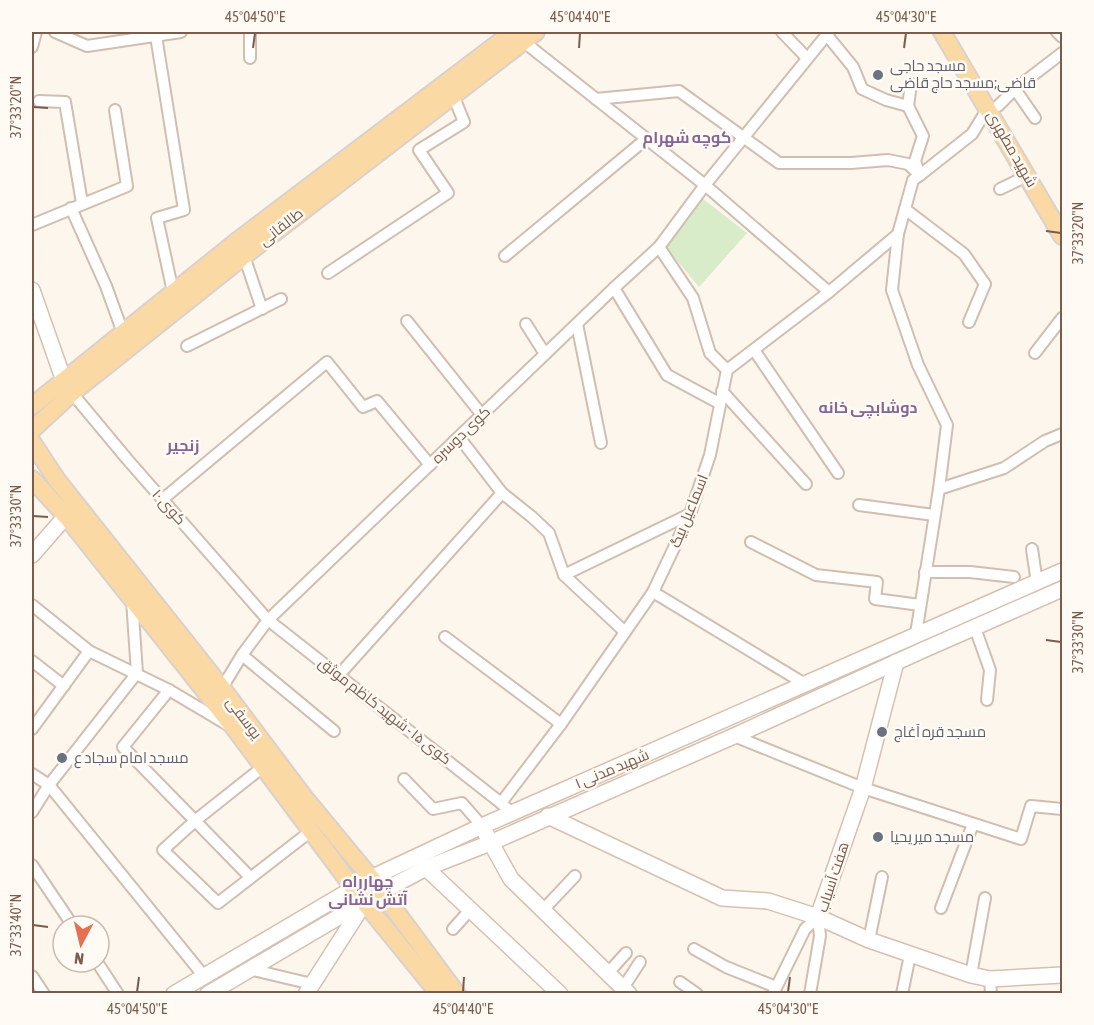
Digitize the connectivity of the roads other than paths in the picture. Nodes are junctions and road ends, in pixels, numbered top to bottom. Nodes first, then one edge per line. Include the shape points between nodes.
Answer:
1 (36, 32) edge
2 (55, 32) edge
3 (181, 32) edge
4 (249, 32) edge
5 (782, 32) edge
6 (942, 32) edge
7 (954, 32) edge
8 (1058, 32) edge
9 (827, 33) edge
10 (522, 34) edge
11 (156, 36) junction
12 (1062, 37) edge
13 (32, 47) edge
14 (1062, 53) edge
15 (806, 57) junction
16 (250, 58) dead end
17 (911, 84) dead end
18 (1015, 89) junction
19 (453, 95) junction
20 (596, 99) junction
21 (39, 101) dead end
22 (908, 106) junction
23 (993, 107) junction
24 (115, 110) dead end
25 (1035, 118) dead end
26 (743, 138) junction
27 (646, 139) junction
28 (920, 175) junction
29 (1027, 176) junction
30 (705, 185) junction
31 (1000, 189) dead end
32 (77, 206) junction
33 (904, 209) junction
34 (1062, 213) edge
35 (32, 225) edge
36 (898, 234) junction
37 (1062, 236) edge
38 (659, 247) junction
39 (244, 256) junction
40 (505, 256) dead end
41 (327, 273) dead end
42 (614, 288) junction
43 (32, 290) edge
44 (173, 292) junction
45 (829, 292) junction
46 (281, 299) dead end
47 (262, 309) junction
48 (1062, 318) edge
49 (407, 321) dead end
50 (969, 322) dead end
51 (526, 324) dead end
52 (577, 324) junction
53 (123, 333) junction
54 (187, 346) dead end
55 (754, 350) junction
56 (1035, 352) dead end
57 (545, 354) junction
58 (727, 370) junction
59 (68, 387) junction
60 (722, 391) junction
61 (719, 403) junction
62 (32, 406) edge
63 (482, 415) junction
64 (32, 430) edge
65 (1062, 434) edge
66 (459, 437) junction
67 (32, 442) edge
68 (601, 443) dead end
69 (430, 465) junction
70 (838, 473) dead end
71 (32, 479) edge
72 (806, 484) dead end
73 (51, 486) junction
74 (939, 489) junction
75 (502, 493) junction
76 (163, 499) junction
77 (859, 505) dead end
78 (690, 514) junction
79 (934, 515) junction
80 (66, 516) junction
81 (751, 542) dead end
82 (1032, 549) dead end
83 (32, 555) edge
84 (1062, 571) edge
85 (925, 572) junction
86 (564, 575) junction
87 (1014, 577) dead end
88 (1037, 583) junction
89 (1062, 589) edge
90 (653, 592) junction
91 (132, 600) junction
92 (32, 605) edge
93 (920, 605) junction
94 (268, 620) junction
95 (975, 628) junction
96 (625, 632) junction
97 (916, 634) junction
98 (445, 637) dead end
99 (923, 650) junction
100 (89, 651) junction
101 (242, 655) junction
102 (32, 661) edge
103 (896, 662) junction
104 (137, 673) junction
105 (339, 675) junction
106 (805, 684) junction
107 (64, 686) junction
108 (222, 688) junction
109 (169, 690) junction
110 (987, 700) dead end
111 (561, 724) junction
112 (32, 729) edge
113 (235, 729) junction
114 (334, 731) dead end
115 (734, 736) junction
116 (264, 766) junction
117 (32, 774) edge
118 (404, 779) dead end
119 (49, 784) junction
120 (863, 788) junction
121 (298, 801) junction
122 (506, 808) junction
123 (1062, 809) edge
124 (32, 812) edge
125 (548, 816) junction
126 (196, 820) junction
127 (973, 824) junction
128 (482, 826) junction
129 (520, 829) junction
130 (311, 831) junction
131 (490, 843) junction
132 (32, 866) edge
133 (426, 868) junction
134 (575, 876) dead end
135 (250, 877) junction
136 (882, 877) dead end
137 (371, 878) junction
138 (354, 888) junction
139 (381, 892) junction
140 (985, 898) dead end
141 (364, 902) junction
142 (941, 908) dead end
143 (470, 910) junction
144 (543, 910) junction
145 (65, 914) edge
146 (818, 917) junction
147 (453, 929) dead end
148 (869, 940) junction
149 (694, 950) dead end
150 (626, 953) dead end
151 (910, 955) junction
152 (640, 962) dead end
153 (249, 969) junction
154 (608, 973) junction
155 (105, 974) edge
156 (202, 975) junction
157 (971, 975) junction
158 (1062, 975) edge
159 (32, 976) edge
160 (680, 982) dead end
161 (990, 986) edge
162 (309, 988) edge
163 (774, 990) edge
164 (626, 991) edge
165 (178, 992) edge
166 (212, 992) edge
167 (44, 993) edge
168 (118, 993) edge
169 (438, 993) edge
170 (457, 993) edge
171 (560, 993) edge
172 (697, 993) edge
173 (810, 993) edge
174 (902, 993) edge

1 - 13 street
2 - 11 street via 87,46
3 - 11 street
4 - 16 street
5 - 15 street
6 - 23 main road, شهید مطهری
7 - 23 main road, شهید مطهری
8 - 12 street
9 - 15 street, کوی دوسره
9 - 22 street via 854,67 862,89
10 - 19 main road, طالقانی
10 - 20 street
10 - 44 main road, طالقانی
11 - 44 street via 184,210 157,218
14 - 18 street
15 - 26 street, کوی دوسره
17 - 22 street
18 - 23 street
18 - 25 street
19 - 39 main road, طالقانی
19 - 41 street via 464,122 419,150 448,193
20 - 26 street via 679,92
20 - 27 street
21 - 32 street via 64,102
22 - 28 street via 923,136 915,161
23 - 28 street via 972,134
23 - 29 main road, شهید مطهری
23 - 34 main road, شهید مطهری
24 - 32 street via 127,186
26 - 28 street via 779,164 888,160 908,164
26 - 30 street, کوی دوسره
27 - 30 street
27 - 40 street
28 - 33 street via 913,180
29 - 31 street
29 - 37 main road, شهید مطهری
30 - 38 street, کوی دوسره
30 - 45 street
32 - 35 street
32 - 53 street
33 - 36 street
33 - 50 street via 964,254 984,284
36 - 45 street
36 - 74 street via 892,290 918,365 947,425
38 - 42 street, کوی دوسره
38 - 58 street via 693,298 710,353
39 - 47 street
39 - 59 main road, طالقانی
42 - 52 street, کوی دوسره
42 - 61 street via 667,375
43 - 59 main road
44 - 53 main road, طالقانی
45 - 55 street
46 - 47 street
47 - 54 street
48 - 56 street
49 - 63 street
51 - 57 street
52 - 57 street, کوی دوسره
52 - 68 street
53 - 59 main road, طالقانی
55 - 58 street
55 - 70 street
57 - 63 street, کوی دوسره
58 - 60 street, اسماعیل بیگ
59 - 62 main road, طالقانی
59 - 64 main road, طالقانی
59 - 76 street, کوی ۱۰
60 - 61 street, اسماعیل بیگ
60 - 72 street
61 - 78 street, اسماعیل بیگ via 710,455
63 - 66 street, کوی دوسره
65 - 74 street via 1004,468
66 - 69 street, کوی دوسره
66 - 75 street
67 - 73 main road, یوسفی
69 - 76 street via 377,401 363,407 327,362
69 - 94 street, کوی دوسره
71 - 73 main road, یوسفی
73 - 80 main road, یوسفی
73 - 108 main road, یوسفی
74 - 79 street
75 - 86 street via 549,533
75 - 105 street
76 - 94 street, کوی ۱۰
77 - 79 street
78 - 86 street
78 - 90 street, اسماعیل بیگ
79 - 85 street
80 - 83 main road
80 - 91 main road, یوسفی
81 - 93 street via 816,574 877,582 875,599
82 - 88 street
84 - 88 main road, شهید مدنی ۱
85 - 87 street
85 - 93 street
86 - 96 street
88 - 97 main road, شهید مدنی ۱
89 - 95 main road, شهید مدنی ۱
90 - 96 street, اسماعیل بیگ
90 - 106 street
91 - 104 street
91 - 113 main road, یوسفی
92 - 100 street
93 - 97 street
94 - 101 street, کوی دوسره
94 - 105 street, کوی ۱۵ - شهید کاظم موثق
95 - 99 main road, شهید مدنی ۱
95 - 110 street via 990,670
96 - 111 street, اسماعیل بیگ
97 - 99 main road
97 - 106 main road, شهید مدنی ۱
98 - 111 street
99 - 103 main road, شهید مدنی ۱
100 - 104 street
100 - 107 street
101 - 108 street, کوی دوسره
101 - 114 street
102 - 107 street
103 - 115 main road, شهید مدنی ۱
103 - 120 main road, هفت آسیاب
104 - 109 street
104 - 119 street
105 - 122 street, کوی ۱۵ - شهید کاظم موثق
106 - 122 main road, شهید مدنی ۱
107 - 112 street
108 - 121 main road, یوسفی
109 - 113 street
109 - 126 street via 123,747
111 - 122 street, اسماعیل بیگ
113 - 116 main road, یوسفی
115 - 120 street
115 - 125 main road, شهید مدنی ۱
116 - 121 main road, یوسفی
116 - 126 street
117 - 119 street
118 - 128 street via 433,809 462,803
119 - 124 street
119 - 156 street
120 - 127 street
120 - 146 main road, هفت آسیاب
121 - 130 main road, یوسفی
121 - 137 main road, یوسفی
122 - 128 main road, شهید مدنی ۱
122 - 129 main road
123 - 127 street via 1031,806 1021,838
125 - 129 main road, شهید مدنی ۱
125 - 146 main road via 722,898 768,901
126 - 135 street
126 - 135 street via 163,850 218,903
127 - 142 street
128 - 131 main road
128 - 137 main road, شهید مدنی ۱
129 - 131 main road, شهید مدنی ۱
130 - 135 street
130 - 138 main road, یوسفی
131 - 133 main road, شهید مدنی ۱
131 - 144 main road via 511,879
132 - 145 street
133 - 139 main road, شهید مدنی ۱
133 - 143 main road
134 - 144 street
136 - 148 street
137 - 138 main road, شهید مدنی ۱
137 - 139 main road, یوسفی
138 - 141 main road, یوسفی
138 - 156 main road, شهید مدنی ۱
139 - 141 main road, شهید مدنی ۱
139 - 170 main road, یوسفی
140 - 157 street
141 - 153 main road, شهید مدنی ۱
141 - 162 main road
141 - 169 main road, یوسفی
143 - 147 street
143 - 171 main road
144 - 154 main road
146 - 148 main road, هفت آسیاب
146 - 163 street via 805,929
146 - 173 street via 820,936
148 - 151 main road, هفت آسیاب
149 - 163 street
150 - 154 street
151 - 157 main road, هفت آسیاب
151 - 174 street
152 - 164 street
153 - 162 street
153 - 166 main road, شهید مدنی ۱
154 - 164 main road
155 - 168 street
156 - 165 main road, شهید مدنی ۱
157 - 161 main road, هفت آسیاب
158 - 161 main road, هفت آسیاب
159 - 167 street
160 - 172 street

